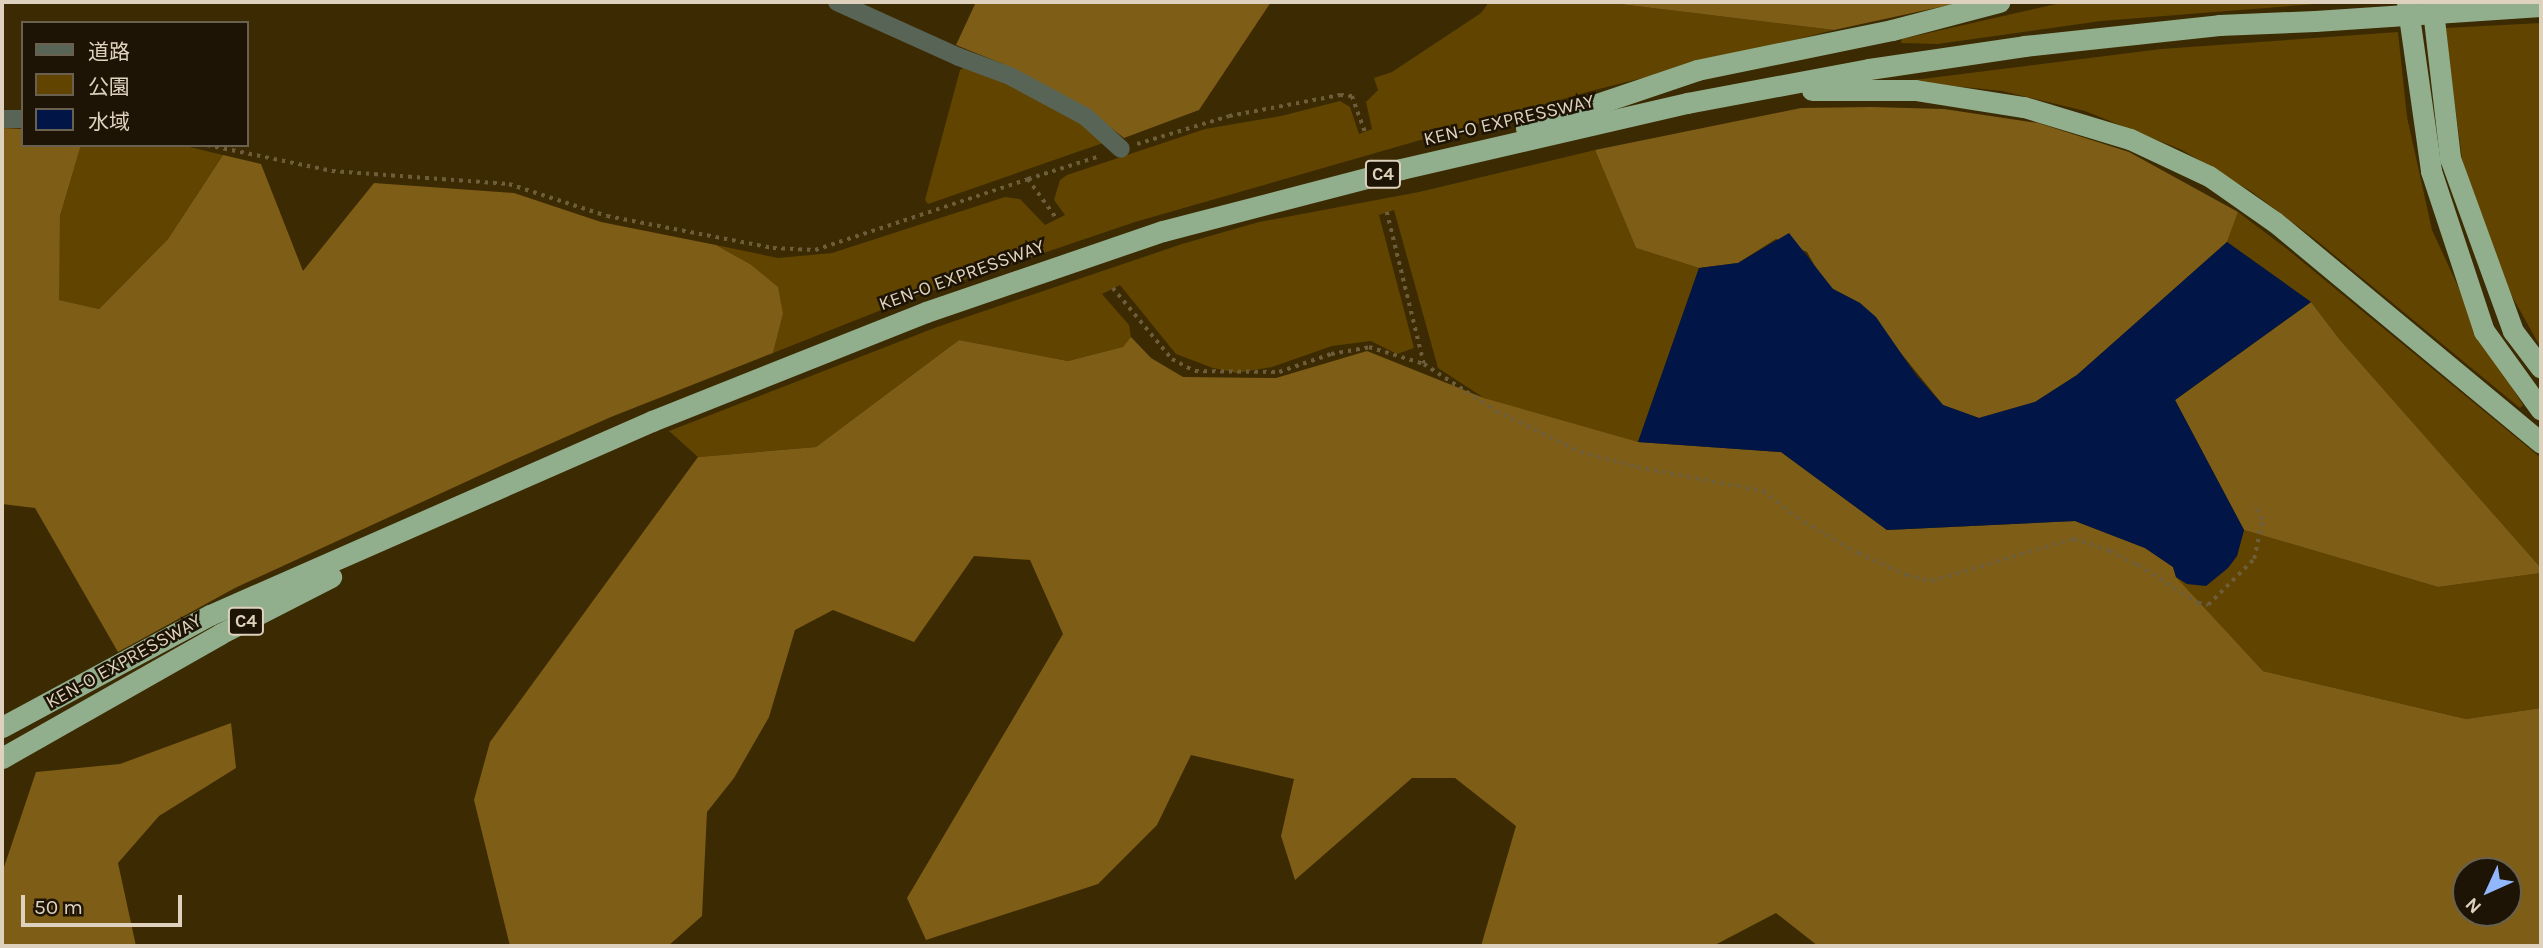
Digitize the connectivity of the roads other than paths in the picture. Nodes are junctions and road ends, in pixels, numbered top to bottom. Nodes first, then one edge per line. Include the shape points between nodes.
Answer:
1 (837, 2) edge
2 (1999, 2) edge
3 (2407, 2) edge
4 (2432, 2) edge
5 (2541, 6) edge
6 (1688, 103) junction
7 (2, 118) edge
8 (21, 119) edge
9 (1121, 149) road end
10 (1401, 169) junction
11 (2541, 368) edge
12 (2541, 410) edge
13 (2541, 443) edge
14 (495, 492) junction
15 (2, 727) edge
16 (2, 758) edge

1 - 9 street via 1010,76 1086,117
2 - 10 highway via 1697,71
3 - 12 highway via 2435,183 2484,331
4 - 11 highway via 2450,158 2513,331
5 - 6 highway, KEN-O EXPRESSWAY / C4, bridge via 2219,25 2024,47 1869,69
6 - 10 highway, KEN-O EXPRESSWAY / C4
6 - 13 highway via 1813,90 1915,90 2024,107 2130,139 2209,176 2275,222
7 - 8 street
10 - 14 highway, KEN-O EXPRESSWAY / C4 via 1163,231 1041,271 652,421
14 - 15 highway, KEN-O EXPRESSWAY / C4 via 210,615
14 - 16 highway, KEN-O EXPRESSWAY / C4 via 220,634

